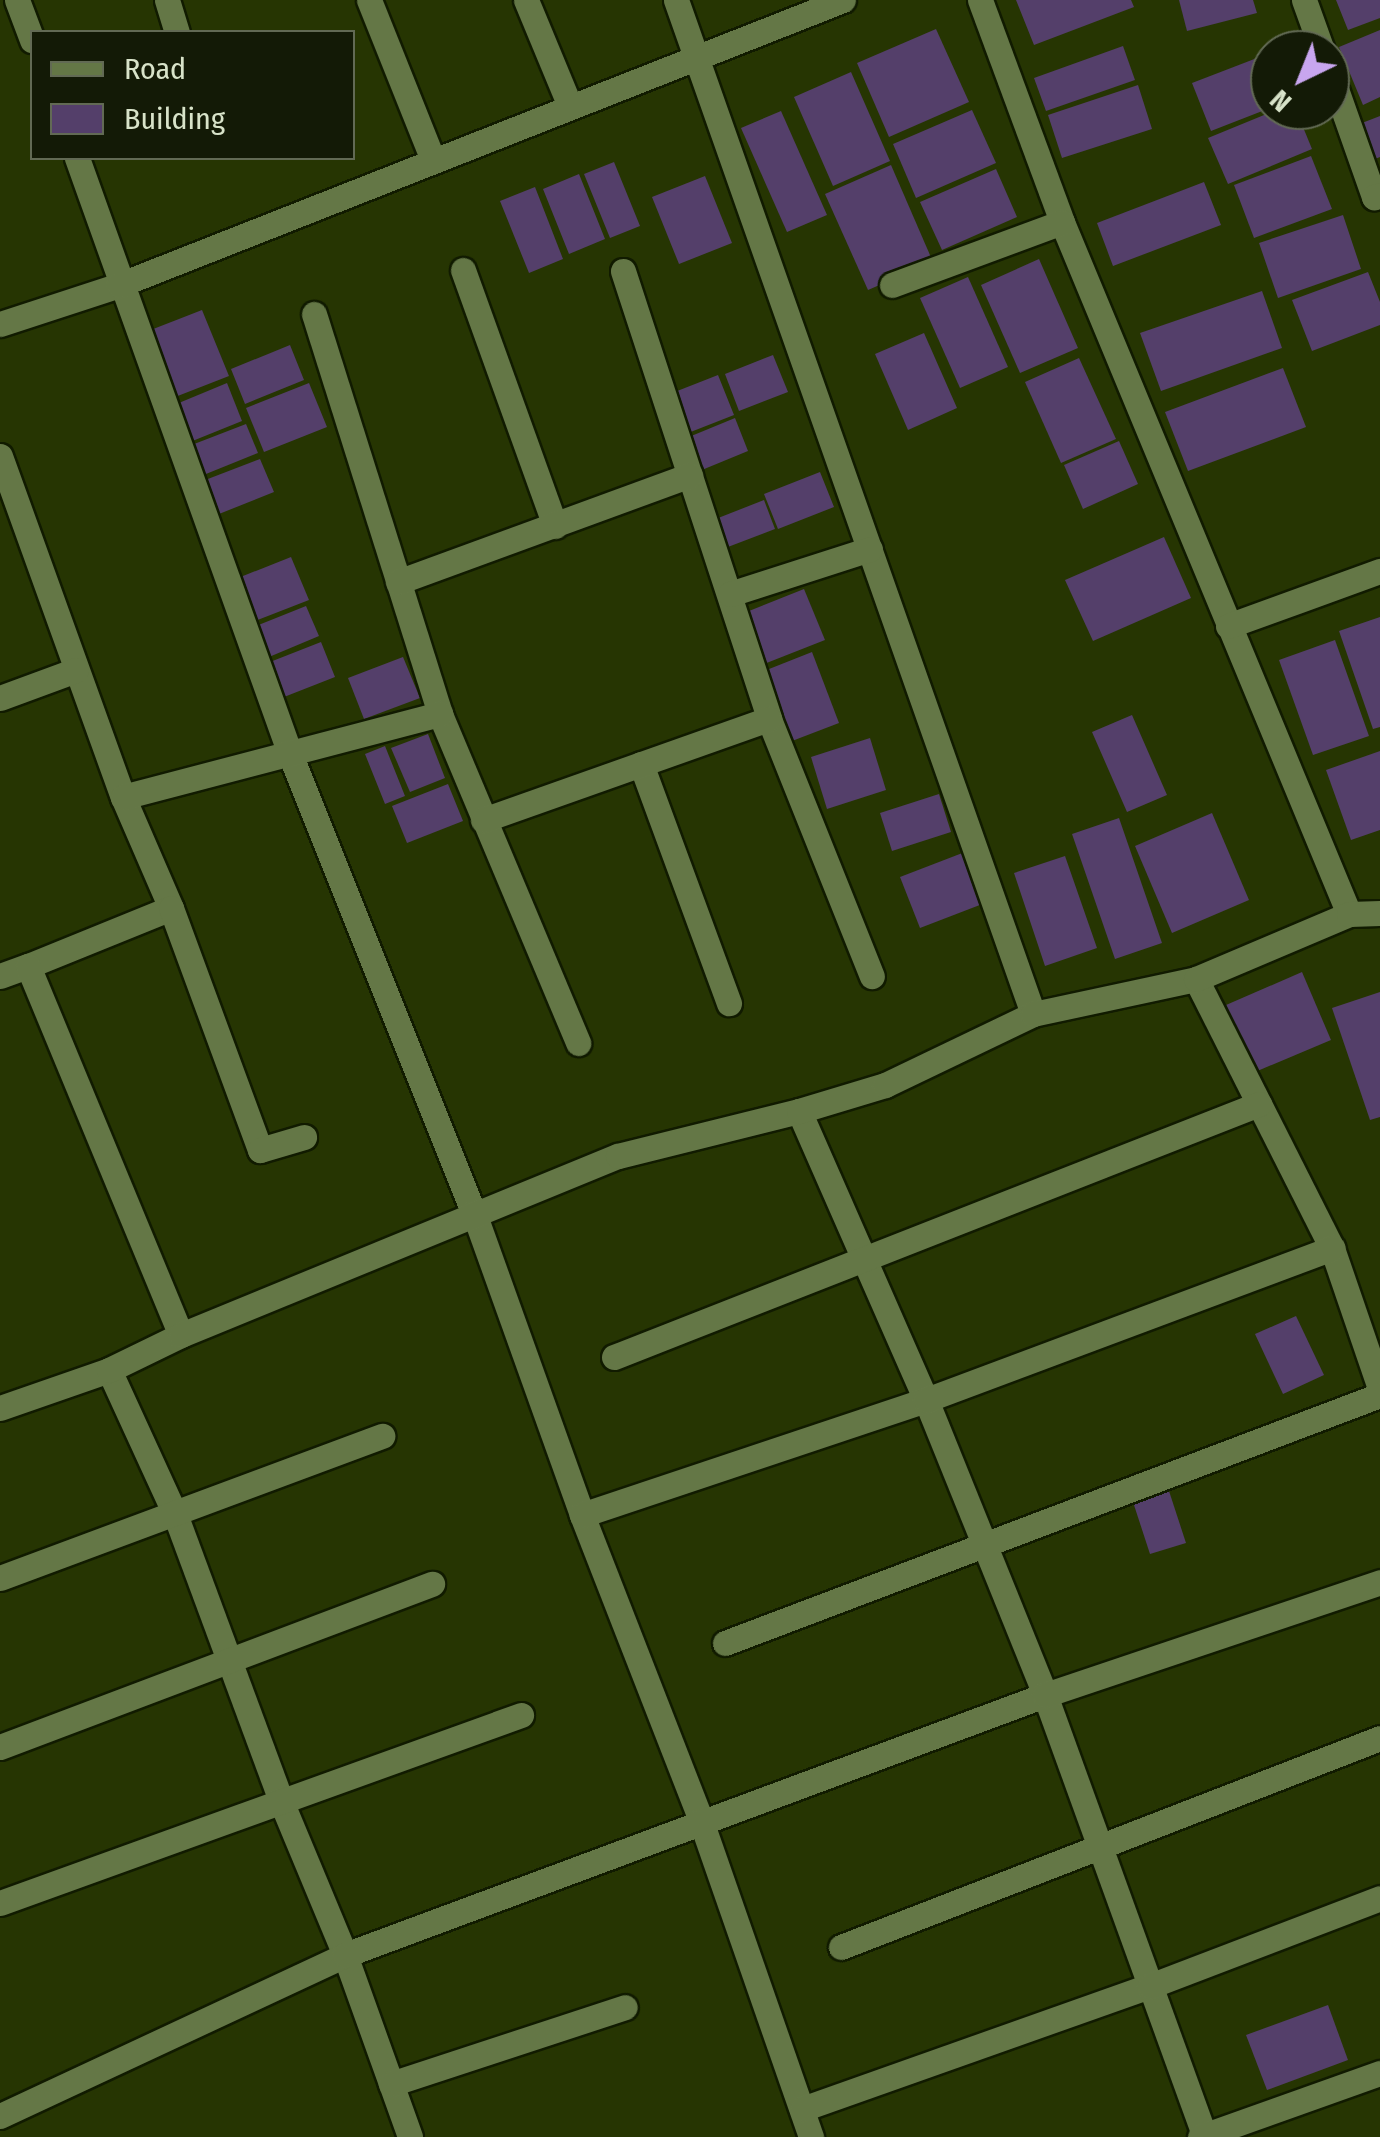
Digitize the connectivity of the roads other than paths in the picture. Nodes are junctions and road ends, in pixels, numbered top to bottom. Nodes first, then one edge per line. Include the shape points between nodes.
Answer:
1 (17, 0) edge
2 (166, 0) edge
3 (369, 0) edge
4 (526, 0) edge
5 (676, 0) edge
6 (843, 0) edge
7 (980, 0) edge
8 (1304, 0) edge
9 (176, 30) edge
10 (1315, 30) edge
11 (30, 35) edge
12 (699, 60) junction
13 (570, 106) junction
14 (1350, 126) edge
15 (78, 160) edge
16 (434, 160) junction
17 (1378, 201) edge
18 (1062, 222) junction
19 (463, 270) dead end
20 (623, 271) dead end
21 (119, 285) junction
22 (892, 285) dead end
23 (314, 314) dead end
24 (0, 324) edge
25 (0, 456) edge
26 (690, 475) junction
27 (554, 526) junction
28 (870, 549) junction
29 (1380, 572) edge
30 (398, 582) junction
31 (730, 594) junction
32 (1228, 626) junction
33 (76, 670) junction
34 (0, 698) edge
35 (440, 714) junction
36 (769, 719) junction
37 (290, 754) junction
38 (641, 764) junction
39 (124, 797) junction
40 (483, 820) junction
41 (171, 908) junction
42 (1380, 913) edge
43 (1349, 914) junction
44 (28, 966) junction
45 (0, 976) edge
46 (872, 976) dead end
47 (1196, 979) junction
48 (730, 1003) dead end
49 (1033, 1014) junction
50 (578, 1042) dead end
51 (1259, 1104) junction
52 (799, 1112) junction
53 (304, 1137) dead end
54 (474, 1213) junction
55 (1332, 1248) junction
56 (864, 1258) junction
57 (182, 1336) junction
58 (614, 1357) dead end
59 (109, 1370) junction
60 (1380, 1391) edge
61 (926, 1400) junction
62 (0, 1408) edge
63 (382, 1436) dead end
64 (174, 1514) junction
65 (582, 1515) junction
66 (985, 1545) junction
67 (0, 1578) edge
68 (1380, 1582) edge
69 (432, 1584) dead end
70 (725, 1643) dead end
71 (229, 1659) junction
72 (1045, 1696) junction
73 (521, 1715) dead end
74 (1380, 1738) edge
75 (0, 1747) edge
76 (282, 1801) junction
77 (701, 1821) junction
78 (1100, 1848) junction
79 (1380, 1898) edge
80 (0, 1903) edge
81 (842, 1947) dead end
82 (345, 1955) junction
83 (1150, 1986) junction
84 (625, 2007) dead end
85 (1380, 2073) edge
86 (391, 2084) junction
87 (802, 2109) junction
88 (0, 2116) edge
89 (1203, 2136) edge
90 (410, 2137) edge
91 (811, 2137) edge

1 - 11 street
2 - 9 street
3 - 16 street
4 - 13 street
5 - 12 street
6 - 12 street
7 - 18 street
8 - 10 street
12 - 13 street
12 - 28 street
13 - 16 street
14 - 17 street
15 - 21 street
16 - 21 street
18 - 22 street
18 - 32 street
19 - 27 street
20 - 26 street
21 - 24 street
21 - 37 street
23 - 30 street
25 - 33 street
26 - 27 street
26 - 31 street
27 - 30 street
28 - 31 street
28 - 49 street
29 - 32 street
30 - 35 street
31 - 36 street
32 - 43 street
33 - 34 street
33 - 39 street
35 - 37 street
35 - 40 street
36 - 38 street
36 - 46 street
37 - 39 street
37 - 54 street
38 - 40 street
38 - 48 street
39 - 41 street
40 - 50 street
41 - 44 street
41 - 53 street via 260,1150
42 - 43 street
43 - 47 street
44 - 45 street
44 - 57 street
47 - 49 street
47 - 51 street
49 - 52 street via 884,1085
51 - 55 street
51 - 56 street
52 - 54 street via 618,1156
52 - 56 street
54 - 57 street
54 - 65 street
55 - 60 street
55 - 61 street
56 - 58 street
56 - 61 street
57 - 59 street
59 - 62 street
59 - 64 street
60 - 66 street
61 - 65 street
61 - 66 street
63 - 64 street
64 - 67 street
64 - 71 street
65 - 77 street
66 - 70 street
66 - 72 street
68 - 72 street
69 - 71 street
71 - 75 street
71 - 76 street
72 - 77 street
72 - 78 street
73 - 76 street
74 - 78 street
76 - 80 street
76 - 82 street
77 - 82 street
77 - 87 street
78 - 81 street
78 - 83 street
79 - 83 street
82 - 86 street
82 - 88 street
83 - 87 street
83 - 89 street
84 - 86 street
85 - 89 street
86 - 90 street
87 - 91 street

